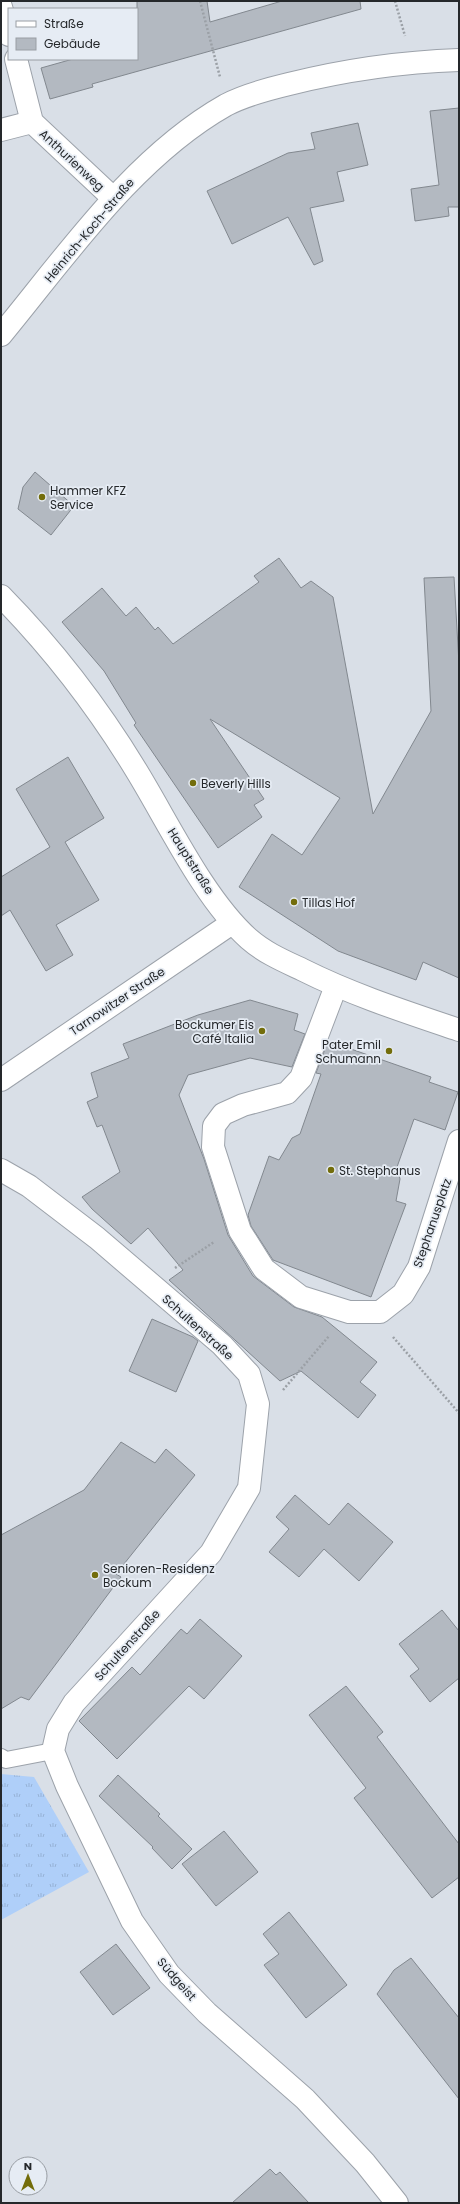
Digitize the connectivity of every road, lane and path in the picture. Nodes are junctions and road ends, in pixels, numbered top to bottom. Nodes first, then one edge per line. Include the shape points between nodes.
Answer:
1 (200, 1) edge
2 (395, 1) edge
3 (1, 7) edge
4 (8, 32) edge
5 (16, 60) edge
6 (459, 60) edge
7 (412, 62) junction
8 (227, 105) junction
9 (32, 122) junction
10 (1, 130) edge
11 (112, 198) junction
12 (1, 335) edge
13 (1, 596) edge
14 (232, 923) junction
15 (336, 986) junction
16 (459, 1030) edge
17 (1, 1080) edge
18 (459, 1141) edge
19 (1, 1170) edge
20 (240, 1230) junction
21 (151, 1286) junction
22 (349, 1312) junction
23 (380, 1312) junction
24 (258, 1404) junction
25 (459, 1413) edge
26 (53, 1751) junction
27 (1, 1757) edge
28 (397, 2203) edge

1 - 8 path
2 - 7 path
3 - 4 street
5 - 9 street, Anthurienweg
6 - 7 street, Heinrich-Koch-Straße
7 - 8 street, Heinrich-Koch-Straße via 323,75 266,90
8 - 11 street, Heinrich-Koch-Straße via 193,127 146,165
9 - 10 street, Anthurienweg
9 - 11 street, Anthurienweg
11 - 12 street, Heinrich-Koch-Straße
13 - 14 street, Hauptstraße via 59,660 97,710 204,884
14 - 15 street, Hauptstraße via 269,954
14 - 17 street, Tarnowitzer Straße
15 - 16 street, Hauptstraße
15 - 20 street via 301,1078 287,1093 243,1105 223,1114 214,1126 213,1147
18 - 23 street, Stephanusplatz via 419,1267 402,1294
19 - 21 street, Schultenstraße via 29,1186 97,1238
20 - 21 path via 218,1239
20 - 22 street via 264,1269 294,1293
21 - 24 street, Schultenstraße via 222,1345 249,1374
22 - 23 street
22 - 24 path via 284,1389
23 - 25 path via 394,1339
24 - 26 street, Schultenstraße via 249,1488 211,1553 74,1703 58,1729
26 - 27 lane via 6,1760
26 - 28 street, Südgeist via 67,1786 132,1921 169,1974 208,2013 305,2099 366,2163

